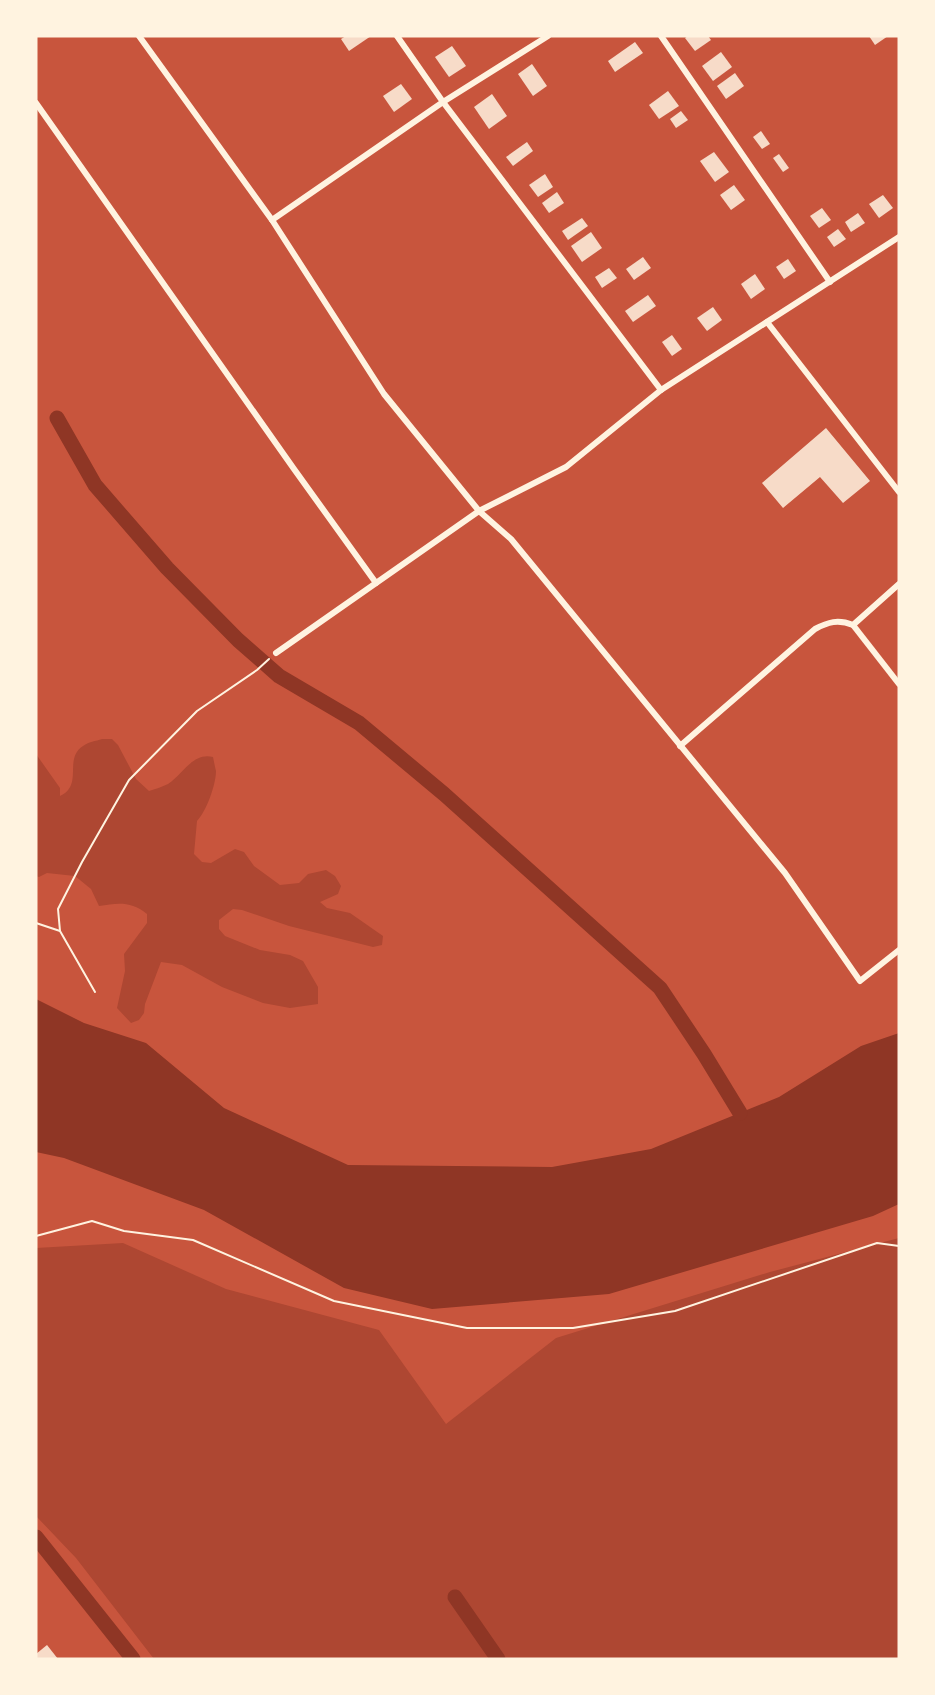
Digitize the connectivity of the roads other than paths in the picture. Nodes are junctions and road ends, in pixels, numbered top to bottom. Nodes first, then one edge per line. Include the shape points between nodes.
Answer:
1 (139, 36) edge
2 (397, 36) edge
3 (548, 36) edge
4 (661, 36) edge
5 (443, 102) junction
6 (36, 103) edge
7 (272, 220) junction
8 (899, 237) edge
9 (830, 282) junction
10 (767, 322) junction
11 (661, 390) junction
12 (899, 492) edge
13 (479, 511) junction
14 (376, 583) junction
15 (899, 584) edge
16 (853, 625) junction
17 (276, 653) dead end
18 (899, 684) edge
19 (680, 746) junction
20 (899, 950) edge

1 - 7 street
2 - 5 street
3 - 5 street
4 - 9 street
5 - 7 street
5 - 11 street
6 - 14 street
7 - 13 street via 384,394
8 - 9 street
9 - 10 street
10 - 11 street
10 - 12 street
11 - 13 street via 566,467
13 - 14 street
13 - 19 street via 511,539
14 - 17 street
15 - 16 street
16 - 18 street
16 - 19 street via 828,622 815,629
19 - 20 street via 785,873 860,981

